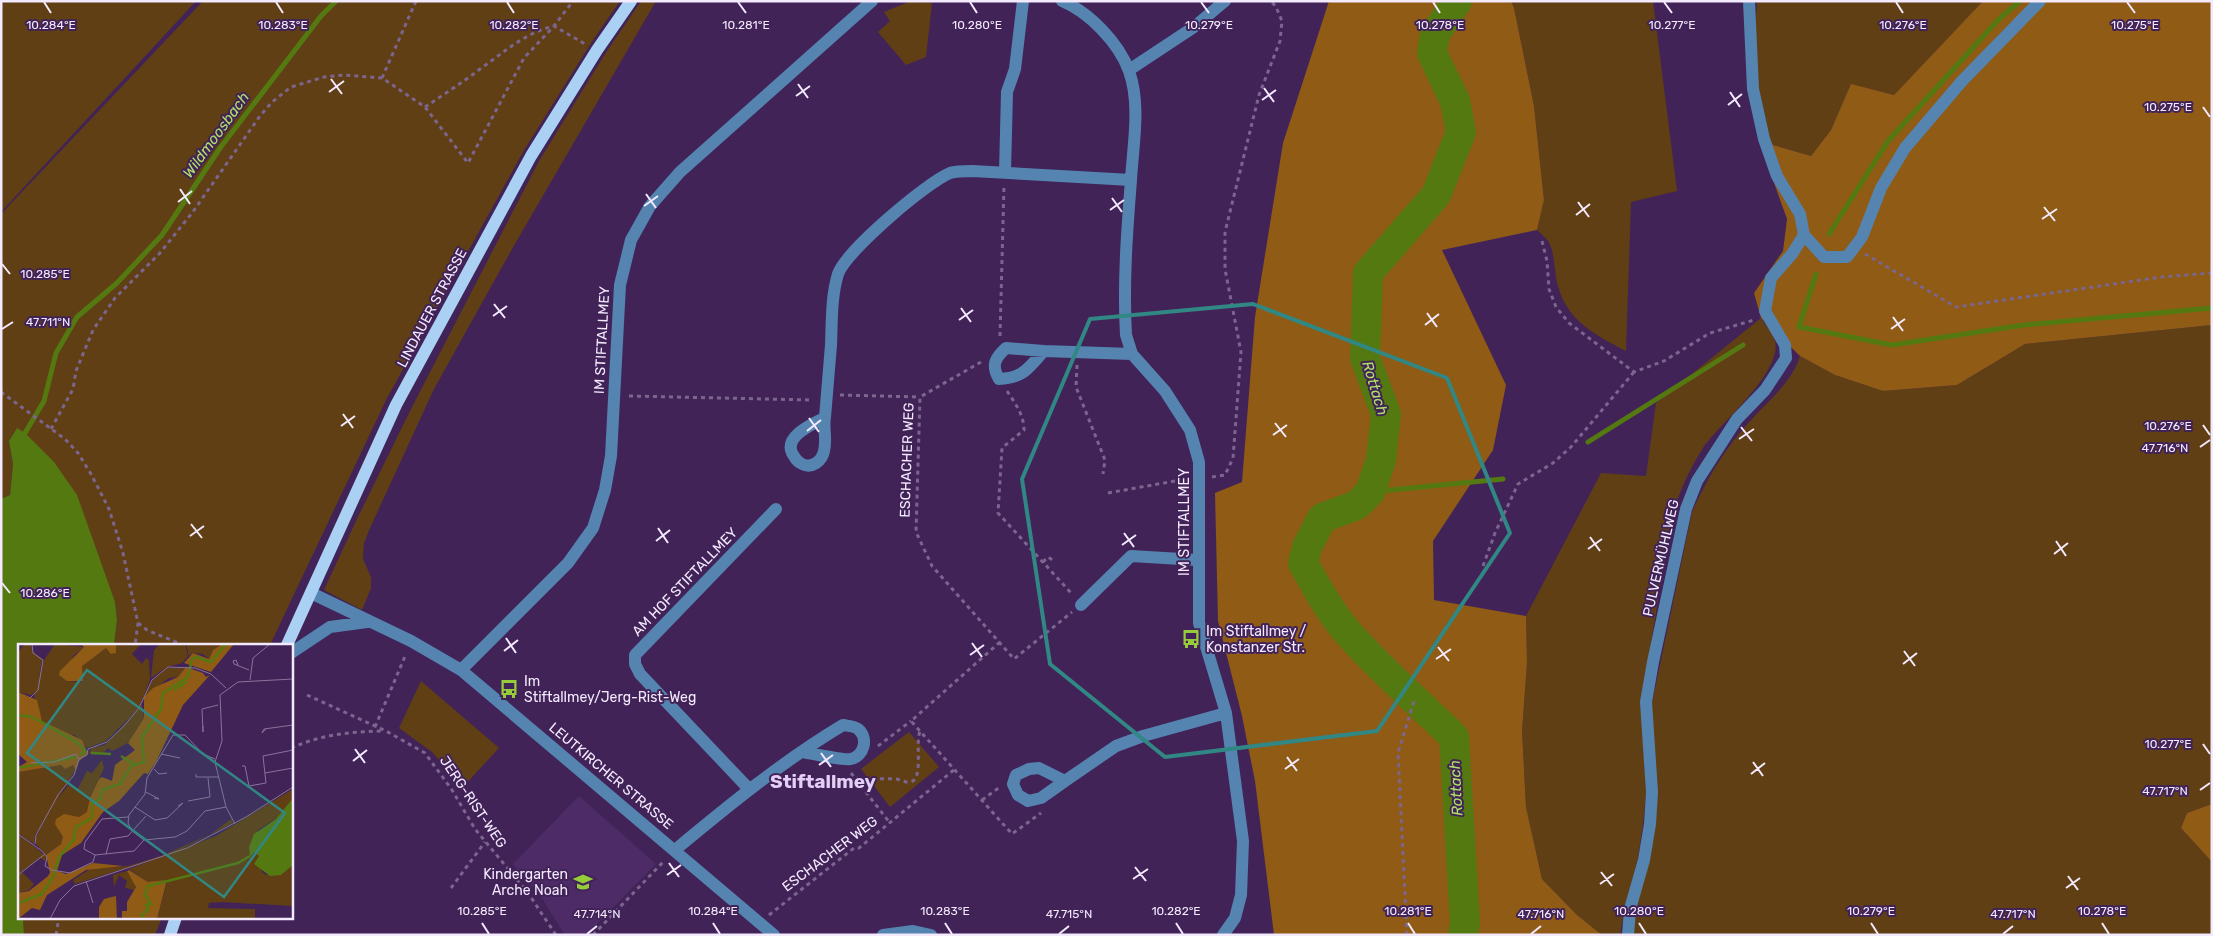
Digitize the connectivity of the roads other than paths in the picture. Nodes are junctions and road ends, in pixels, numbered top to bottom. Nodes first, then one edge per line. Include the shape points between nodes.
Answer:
1 (631, 1) edge
2 (872, 1) edge
3 (1023, 1) edge
4 (1062, 1) edge
5 (1225, 1) edge
6 (1749, 1) edge
7 (2040, 1) edge
8 (1129, 70) junction
9 (1005, 172) junction
10 (1130, 180) junction
11 (1804, 235) junction
12 (1044, 351) junction
13 (1132, 354) junction
14 (824, 418) dead end
15 (776, 509) dead end
16 (1198, 560) junction
17 (311, 593) junction
18 (1081, 605) road end
19 (370, 622) junction
20 (287, 644) edge
21 (292, 652) edge
22 (460, 670) junction
23 (1226, 713) junction
24 (801, 752) junction
25 (1065, 781) dead end
26 (749, 788) junction
27 (676, 850) junction
28 (176, 918) edge
29 (170, 935) edge
30 (774, 935) edge
31 (883, 935) edge
32 (931, 935) edge
33 (1223, 935) edge
34 (1628, 935) edge

1 - 17 main road, LINDAUER STRASSE via 531,156 396,405
2 - 22 street, IM STIFTALLMEY via 680,172 650,206 631,240 620,285 611,456 593,528 568,563
3 - 9 street via 1015,69 1007,92
4 - 8 street, IM STIFTALLMEY via 1100,29
5 - 8 street
6 - 11 street via 1753,89 1764,139 1778,176 1800,214
7 - 11 street via 1962,81 1905,148 1881,188 1862,237 1847,257 1824,257
8 - 10 street, IM STIFTALLMEY via 1134,96
9 - 10 street
9 - 14 street via 951,173 918,192 855,250 839,272 832,304 828,398
10 - 13 street, IM STIFTALLMEY via 1125,317
11 - 34 street, PULVERMÜHLWEG via 1771,278 1765,311 1785,345 1786,358 1765,390 1737,419 1715,453 1698,481 1684,518 1646,702 1652,792 1650,824 1630,909
12 - 12 street via 1015,378 999,379 994,370 996,357 1006,348
12 - 13 street
13 - 16 street, IM STIFTALLMEY via 1165,391 1190,430 1200,478
15 - 26 street, AM HOF STIFTALLMEY via 635,655 640,674
16 - 18 street via 1131,556
16 - 23 street, IM STIFTALLMEY via 1199,623
17 - 19 street, LEUTKIRCHER STRASSE
17 - 20 main road, LINDAUER STRASSE
19 - 21 street, LEUTKIRCHER STRASSE via 330,627
19 - 22 street, LEUTKIRCHER STRASSE via 411,641
22 - 27 street, LEUTKIRCHER STRASSE
23 - 25 street via 1116,746
23 - 33 street, IM STIFTALLMEY via 1243,840 1240,895 1235,918
24 - 24 street via 843,725 860,731 865,743 858,757 848,760
24 - 26 street
26 - 27 street
27 - 30 street, LEUTKIRCHER STRASSE
28 - 29 main road
31 - 32 street via 913,931

